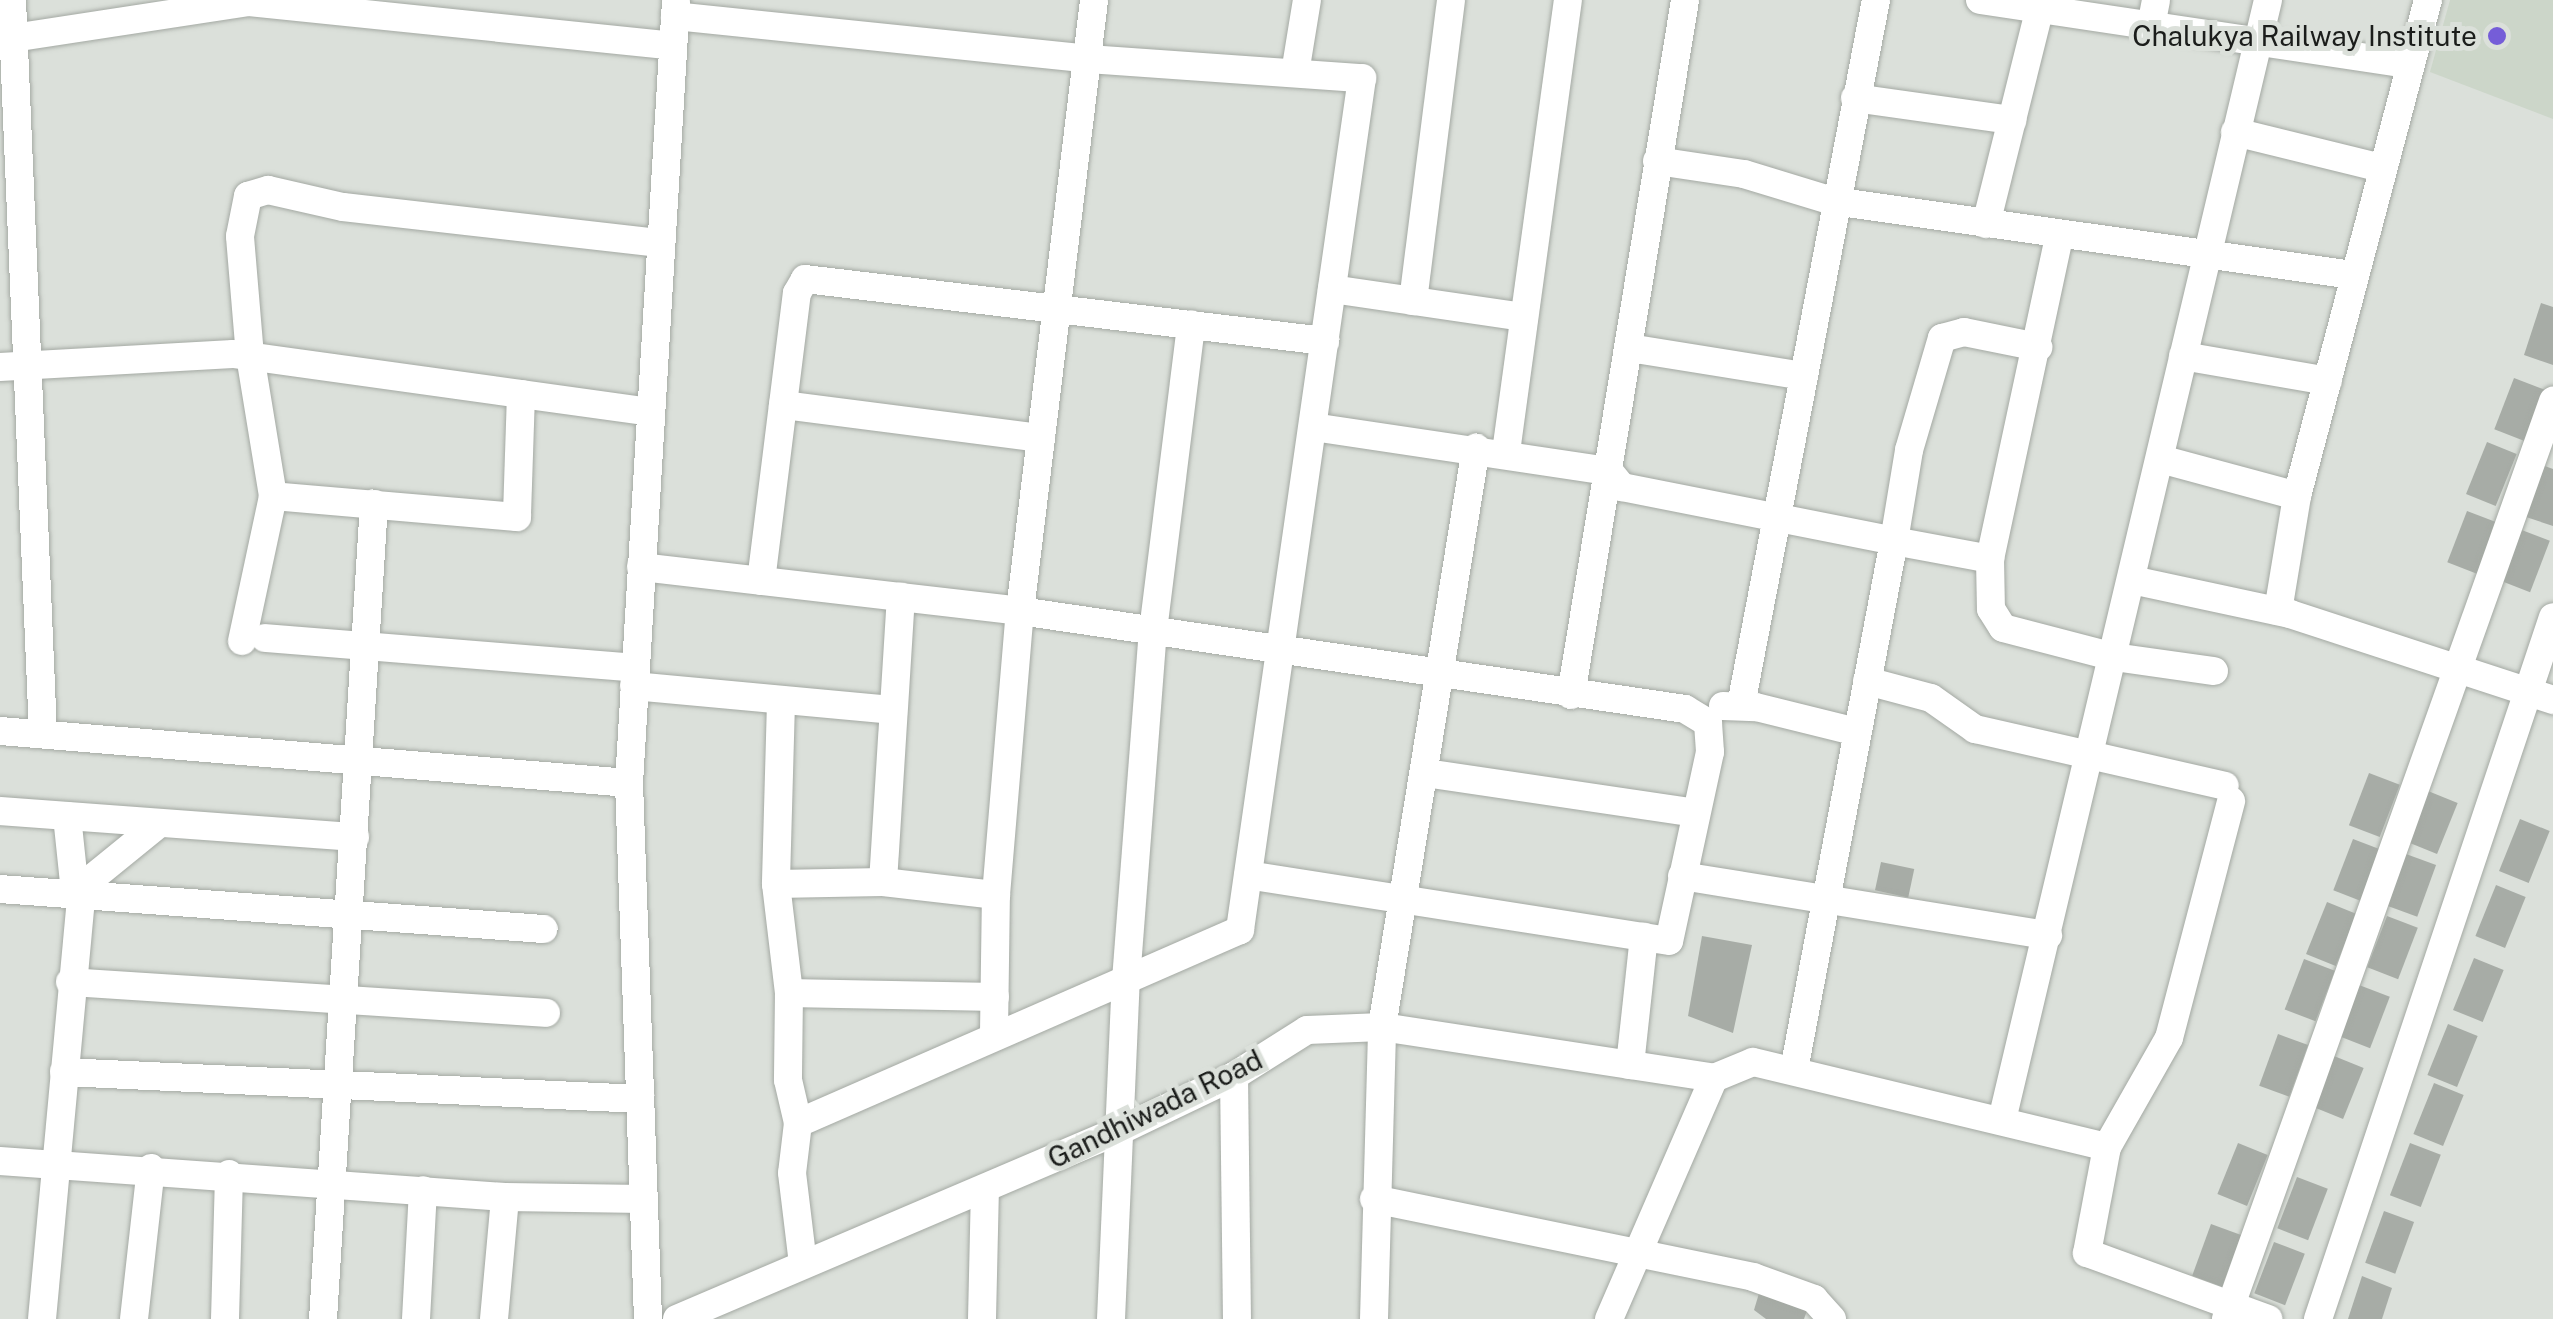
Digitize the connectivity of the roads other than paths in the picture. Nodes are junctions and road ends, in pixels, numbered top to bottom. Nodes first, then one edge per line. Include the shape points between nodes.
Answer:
1 (12, 0) edge
2 (1094, 0) edge
3 (1306, 0) edge
4 (1451, 0) edge
5 (1568, 0) edge
6 (1685, 0) edge
7 (1876, 0) edge
8 (1980, 0) edge
9 (2268, 0) edge
10 (2428, 0) edge
11 (2040, 6) edge
12 (676, 8) edge
13 (157, 9) edge
14 (2154, 13) edge
15 (5, 40) edge
16 (2258, 40) junction
17 (672, 46) junction
18 (1088, 59) junction
19 (2410, 64) junction
20 (1295, 73) junction
21 (1855, 98) junction
22 (2012, 120) junction
23 (2236, 132) junction
24 (1657, 161) junction
25 (2382, 168) junction
26 (1833, 200) junction
27 (1986, 224) junction
28 (2059, 236) junction
29 (660, 243) junction
30 (2207, 250) junction
31 (2353, 274) junction
32 (1332, 289) junction
33 (1413, 301) junction
34 (1057, 306) junction
35 (1524, 318) junction
36 (1191, 324) junction
37 (1325, 341) junction
38 (2038, 347) junction
39 (1630, 348) junction
40 (250, 356) junction
41 (2183, 356) junction
42 (12, 365) edge
43 (1804, 376) junction
44 (2328, 381) junction
45 (521, 394) junction
46 (2553, 401) edge
47 (783, 405) junction
48 (650, 412) junction
49 (1314, 427) junction
50 (1041, 438) junction
51 (1476, 448) junction
52 (1506, 452) junction
53 (2160, 458) junction
54 (1609, 471) junction
55 (272, 496) junction
56 (2297, 496) junction
57 (374, 504) junction
58 (1775, 521) junction
59 (1894, 541) junction
60 (1990, 559) junction
61 (641, 567) junction
62 (761, 580) junction
63 (2132, 580) junction
64 (902, 597) junction
65 (1020, 611) junction
66 (2278, 611) junction
67 (2553, 617) edge
68 (1152, 632) junction
69 (367, 647) junction
70 (1280, 651) junction
71 (2114, 657) junction
72 (2454, 668) junction
73 (2214, 672) dead end
74 (635, 677) junction
75 (1442, 677) junction
76 (1867, 681) junction
77 (2525, 691) junction
78 (1571, 696) junction
79 (2553, 700) edge
80 (780, 702) junction
81 (1741, 705) junction
82 (891, 710) junction
83 (1698, 713) junction
84 (0, 731) edge
85 (1856, 732) junction
86 (43, 733) junction
87 (2092, 753) junction
88 (355, 760) junction
89 (1425, 773) junction
90 (629, 783) junction
91 (0, 811) edge
92 (1695, 813) junction
93 (67, 816) junction
94 (160, 823) junction
95 (355, 837) junction
96 (1248, 876) junction
97 (1682, 876) junction
98 (884, 882) junction
99 (776, 884) junction
100 (0, 889) edge
101 (996, 895) junction
102 (1404, 897) junction
103 (81, 899) junction
104 (1826, 900) junction
105 (352, 917) junction
106 (544, 929) dead end
107 (2048, 935) junction
108 (1644, 936) junction
109 (1126, 980) junction
110 (70, 982) junction
111 (789, 993) junction
112 (995, 997) junction
113 (344, 1002) junction
114 (546, 1013) dead end
115 (1382, 1027) junction
116 (994, 1032) junction
117 (1630, 1065) junction
118 (1794, 1070) junction
119 (64, 1072) junction
120 (1234, 1076) junction
121 (1714, 1078) junction
122 (338, 1089) junction
123 (640, 1099) junction
124 (2002, 1120) junction
125 (798, 1124) junction
126 (1121, 1130) junction
127 (2106, 1147) junction
128 (0, 1160) edge
129 (58, 1164) junction
130 (150, 1168) junction
131 (229, 1174) junction
132 (334, 1184) junction
133 (423, 1190) junction
134 (985, 1190) junction
135 (505, 1197) junction
136 (644, 1199) junction
137 (1374, 1199) junction
138 (1639, 1256) junction
139 (803, 1264) junction
140 (2229, 1312) edge
141 (42, 1319) edge
142 (134, 1319) edge
143 (225, 1319) edge
144 (323, 1319) edge
145 (416, 1319) edge
146 (494, 1319) edge
147 (648, 1319) edge
148 (677, 1319) edge
149 (982, 1319) edge
150 (1111, 1319) edge
151 (1237, 1319) edge
152 (1374, 1319) edge
153 (1609, 1319) edge
154 (1832, 1319) edge
155 (2268, 1319) edge
156 (2318, 1319) edge

1 - 15 street
2 - 18 street
3 - 20 street
4 - 33 street
5 - 35 street
6 - 24 street
7 - 21 street
8 - 11 street
9 - 16 street
10 - 19 street
11 - 14 street
11 - 22 street
12 - 17 street
12 - 18 street
13 - 15 street
13 - 17 street via 249,2
14 - 16 street
15 - 42 street
16 - 19 street
16 - 23 street
17 - 29 street
18 - 20 street
18 - 34 street
19 - 25 street
20 - 32 street via 1362,78
21 - 22 street
21 - 26 street
22 - 27 street
23 - 25 street
23 - 30 street
24 - 26 street via 1744,174
24 - 39 street
25 - 31 street
26 - 27 street
26 - 43 street
27 - 28 street
28 - 30 street
28 - 38 street
29 - 40 street via 256,192 240,220
29 - 48 street
30 - 31 street
30 - 41 street
31 - 44 street
32 - 33 street
32 - 37 street
33 - 35 street
34 - 36 street
34 - 47 street via 806,279 797,294
34 - 50 street
35 - 52 street
36 - 37 street
36 - 68 street
37 - 49 street
38 - 59 street via 1964,332 1942,338 1909,450
38 - 60 street
39 - 43 street
39 - 54 street
40 - 42 street
40 - 45 street
40 - 55 street
41 - 44 street
41 - 53 street
42 - 86 street
43 - 58 street
44 - 56 street
45 - 48 street
45 - 57 street via 517,517
46 - 72 street
47 - 50 street
47 - 62 street
48 - 61 street
49 - 51 street
49 - 70 street
50 - 65 street
51 - 52 street
51 - 75 street
52 - 54 street
53 - 56 street
53 - 63 street
54 - 58 street via 1622,487
54 - 78 street
55 - 57 street
55 - 69 street via 254,640
56 - 66 street
57 - 69 street
58 - 59 street
58 - 81 street
59 - 60 street
59 - 76 street
60 - 71 street via 1991,609 2003,628
61 - 62 street
61 - 74 street
62 - 64 street
63 - 66 street
63 - 71 street
64 - 65 street
64 - 82 street
65 - 68 street
65 - 101 street
66 - 72 street
67 - 77 street
68 - 70 street
68 - 109 street
69 - 74 street
69 - 88 street
70 - 75 street
70 - 96 street
71 - 73 street
71 - 87 street
72 - 77 street
72 - 140 street
74 - 80 street
74 - 90 street
75 - 78 street
75 - 89 street
76 - 85 street
76 - 87 street via 1930,698 1975,729
77 - 79 street
77 - 156 street
78 - 83 street
80 - 82 street
80 - 99 street
81 - 83 street
81 - 85 street
82 - 98 street
83 - 92 street via 1711,735
84 - 86 street
85 - 104 street
86 - 88 street
87 - 107 street
87 - 127 street via 2228,794 2169,1038
88 - 90 street
88 - 95 street
89 - 92 street
89 - 102 street
90 - 123 street
91 - 93 street
92 - 97 street
93 - 94 street
93 - 94 street via 75,892
94 - 95 street
95 - 105 street
96 - 102 street
96 - 109 street via 1240,930
97 - 104 street
97 - 108 street via 1668,940
98 - 99 street
98 - 101 street
99 - 111 street
100 - 103 street
101 - 112 street
102 - 108 street
102 - 115 street
103 - 105 street
103 - 110 street
104 - 107 street
104 - 118 street
105 - 106 street
105 - 113 street
107 - 124 street
108 - 117 street
109 - 116 street
109 - 126 street
110 - 113 street
110 - 119 street
111 - 112 street
111 - 125 street via 788,1080
112 - 116 street
113 - 114 street
113 - 122 street
115 - 117 street, Gandhiwada Road
115 - 120 street, Gandhiwada Road via 1308,1030
115 - 137 street
116 - 125 street
117 - 121 street, Gandhiwada Road
118 - 121 street via 1753,1062
118 - 124 street
119 - 122 street
119 - 129 street
120 - 126 street, Gandhiwada Road
120 - 151 street
121 - 138 street
122 - 123 street
122 - 132 street
123 - 136 street
124 - 127 street
125 - 139 street via 792,1174
126 - 134 street, Gandhiwada Road
126 - 150 street
127 - 140 street via 2087,1253
128 - 129 street
129 - 130 street
129 - 141 street
130 - 131 street
130 - 142 street
131 - 132 street
131 - 143 street
132 - 133 street
132 - 144 street
133 - 135 street
133 - 145 street
134 - 139 street, Gandhiwada Road
134 - 149 street
135 - 136 street
135 - 146 street
136 - 147 street
137 - 138 street
137 - 152 street
138 - 153 street
138 - 154 street via 1791,1288
139 - 148 street, Gandhiwada Road
140 - 155 street

